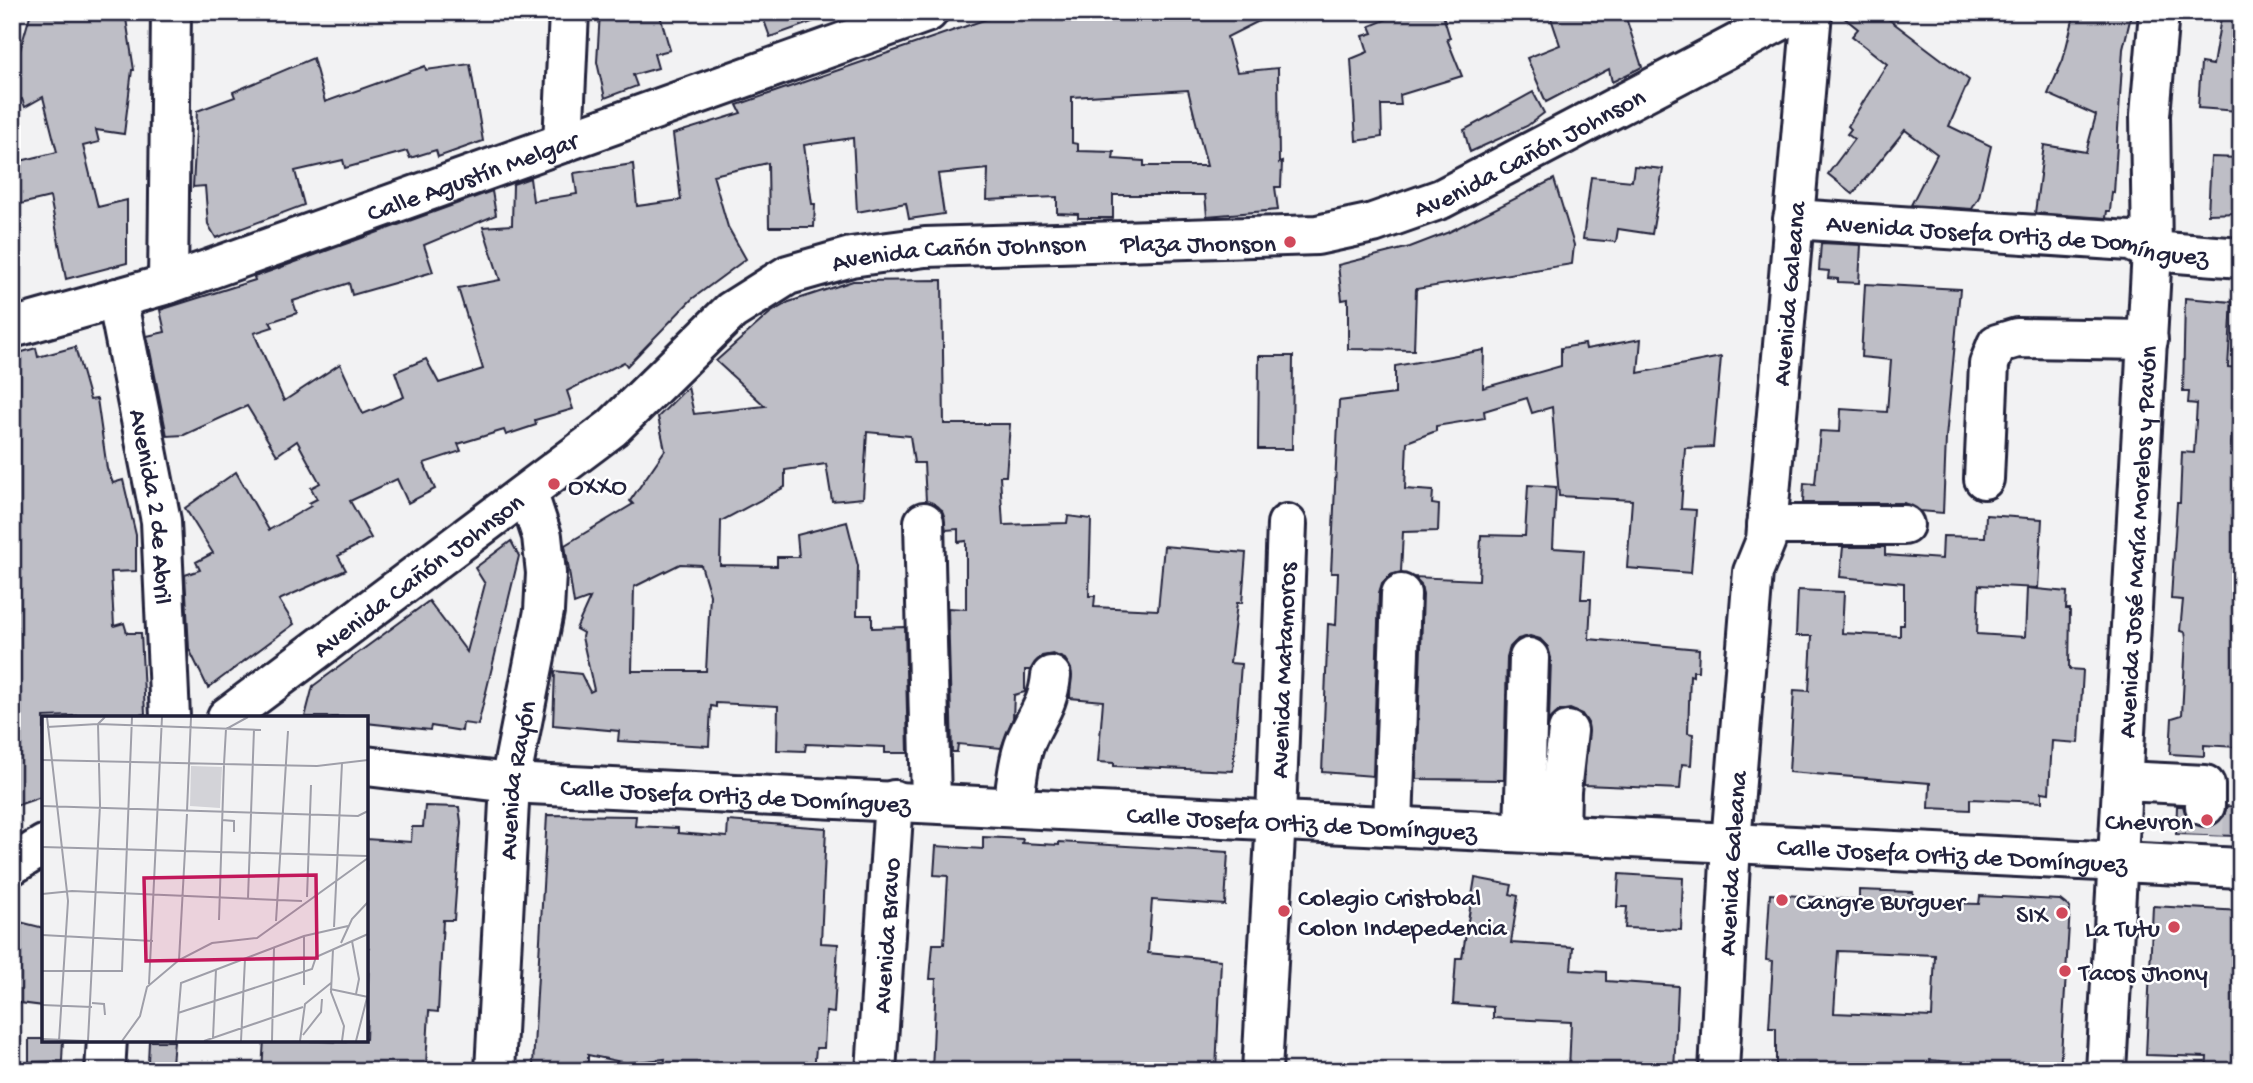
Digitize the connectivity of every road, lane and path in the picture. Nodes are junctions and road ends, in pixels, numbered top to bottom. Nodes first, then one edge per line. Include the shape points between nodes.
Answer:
1 (171, 12) edge
2 (569, 12) edge
3 (928, 12) edge
4 (2160, 12) edge
5 (1798, 15) edge
6 (563, 143) junction
7 (1793, 219) junction
8 (2152, 251) junction
9 (2241, 258) edge
10 (167, 285) junction
11 (117, 298) junction
12 (12, 328) edge
13 (2148, 340) junction
14 (1984, 479) dead end
15 (528, 494) junction
16 (924, 522) dead end
17 (1287, 524) dead end
18 (1768, 525) junction
19 (1904, 525) dead end
20 (1753, 572) junction
21 (1401, 594) dead end
22 (1529, 658) dead end
23 (1051, 676) dead end
24 (170, 716) edge
25 (228, 716) edge
26 (1568, 731) dead end
27 (368, 766) edge
28 (2123, 781) junction
29 (510, 783) junction
30 (912, 801) junction
31 (1013, 806) junction
32 (1276, 818) junction
33 (1392, 825) junction
34 (1542, 833) junction
35 (2204, 835) junction
36 (1731, 843) junction
37 (42, 846) edge
38 (2118, 861) junction
39 (12, 865) edge
40 (2241, 868) edge
41 (107, 1041) edge
42 (105, 1071) edge
43 (495, 1071) edge
44 (876, 1071) edge
45 (1262, 1071) edge
46 (1719, 1071) edge
47 (2106, 1071) edge

1 - 10 street
2 - 6 street
3 - 6 street, Calle Agustín Melgar
4 - 8 street, Avenida José María Morelos y Pavón via 2150,115
5 - 7 street, Avenida Galeana
5 - 15 street, Avenida Cañón Johnson via 1441,199 1373,223 1317,235 925,247 851,257 788,275 731,311 612,428
5 - 20 street, Avenida Galeana via 1744,540
6 - 10 street, Calle Agustín Melgar
7 - 8 street, Avenida Josefa Ortiz de Domínguez via 2130,241
7 - 18 street, Avenida Galeana
8 - 9 street, Avenida Josefa Ortiz de Domínguez
8 - 13 street, Avenida José María Morelos y Pavón
10 - 11 street, Calle Agustín Melgar
11 - 12 street, Calle Agustín Melgar
11 - 24 street, Avenida 2 de Abril via 161,521
13 - 14 street via 2017,338 1997,344 1989,364
13 - 28 street, Avenida José María Morelos y Pavón
15 - 25 street, Avenida Cañón Johnson
15 - 29 street, Avenida Rayón via 542,536 544,611
16 - 30 street, Avenida Bravo
17 - 32 street, Avenida Matamoros
18 - 19 street
18 - 20 street, Avenida Galeana
20 - 36 street, Avenida Galeana
21 - 33 street
22 - 34 street
23 - 31 street via 1048,700 1021,758
26 - 34 street via 1561,791
27 - 29 street, Calle Josefa Ortiz de Domínguez
28 - 35 street via 2205,785
28 - 38 street, Avenida José María Morelos y Pavón
29 - 30 street, Calle Josefa Ortiz de Domínguez
29 - 43 street, Avenida Rayón
30 - 31 street, Calle Josefa Ortiz de Domínguez
30 - 44 street, Avenida Bravo
31 - 32 street, Calle Josefa Ortiz de Domínguez
32 - 33 street, Calle Josefa Ortiz de Domínguez
32 - 45 street, Avenida Matamoros
33 - 34 street, Calle Josefa Ortiz de Domínguez
34 - 36 street, Calle Josefa Ortiz de Domínguez
35 - 38 street, Calle Josefa Ortiz de Domínguez
35 - 40 street, Calle Josefa Ortiz de Domínguez
36 - 38 street, Calle Josefa Ortiz de Domínguez
36 - 46 street, Avenida Galeana
37 - 39 street
38 - 47 street, Avenida José María Morelos y Pavón
41 - 42 street

